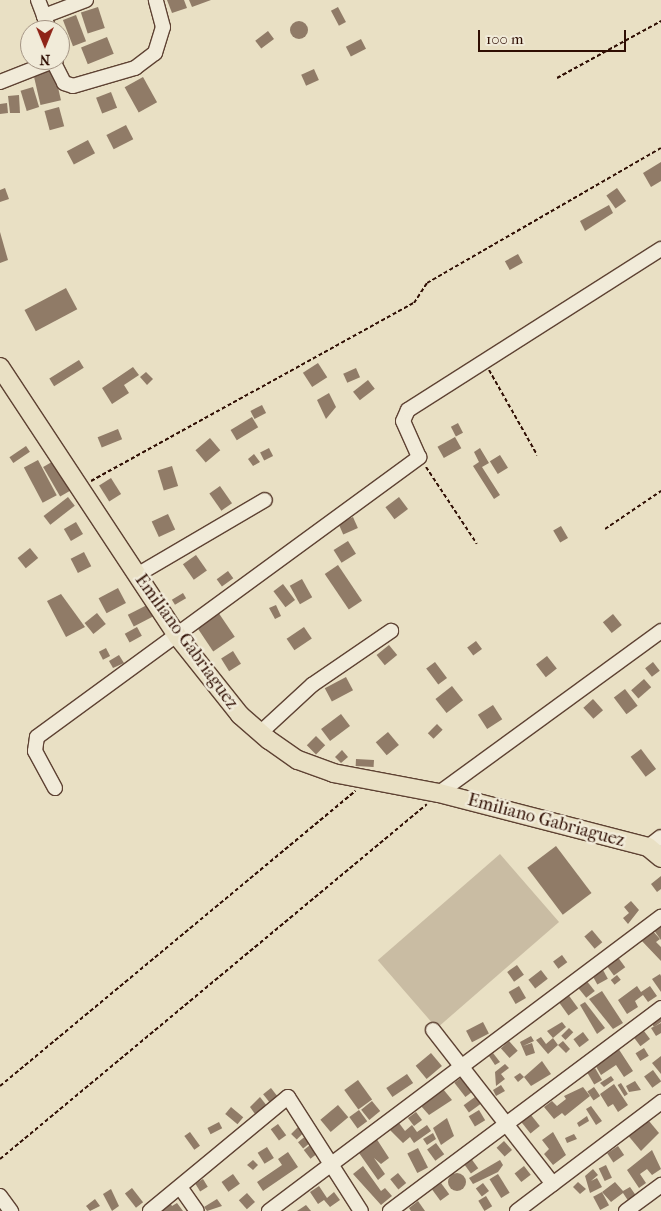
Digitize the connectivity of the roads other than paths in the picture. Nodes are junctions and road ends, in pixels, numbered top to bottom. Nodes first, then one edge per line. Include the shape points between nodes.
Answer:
1 (38, 0) edge
2 (86, 0) edge
3 (156, 0) edge
4 (44, 16) junction
5 (45, 20) edge
6 (33, 70) edge
7 (58, 70) edge
8 (0, 82) edge
9 (661, 248) edge
10 (0, 367) edge
11 (265, 500) dead end
12 (137, 575) junction
13 (661, 630) edge
14 (391, 631) dead end
15 (178, 637) junction
16 (260, 733) junction
17 (55, 788) dead end
18 (439, 793) junction
19 (656, 848) edge
20 (661, 917) edge
21 (661, 1008) edge
22 (433, 1030) dead end
23 (462, 1068) junction
24 (661, 1102) edge
25 (504, 1122) junction
26 (331, 1166) junction
27 (553, 1184) junction
28 (661, 1185) edge
29 (180, 1187) junction
30 (0, 1196) edge
31 (11, 1211) edge
32 (150, 1211) edge
33 (196, 1211) edge
34 (269, 1211) edge
35 (361, 1211) edge
36 (390, 1211) edge
37 (517, 1211) edge
38 (626, 1211) edge

1 - 4 street
2 - 4 street
3 - 7 street via 163,27 155,53 135,68 74,86 64,83
4 - 5 street
6 - 8 street
9 - 15 street via 404,414 419,457
10 - 12 main road, Emiliano Gabriaguez
11 - 12 street
12 - 15 main road, Emiliano Gabriaguez
13 - 18 street
14 - 16 street via 312,685
15 - 16 main road, Emiliano Gabriaguez via 240,715
15 - 17 street via 37,737 35,751
16 - 18 main road, Emiliano Gabriaguez via 298,760 368,780
18 - 19 main road, Emiliano Gabriaguez
20 - 23 street
21 - 25 street
22 - 23 street
23 - 25 street
23 - 26 street
24 - 27 street
25 - 27 street
25 - 36 street
26 - 29 street via 288,1097
26 - 34 street
26 - 35 street
27 - 37 street
28 - 38 street
29 - 32 street
29 - 33 street
30 - 31 street

